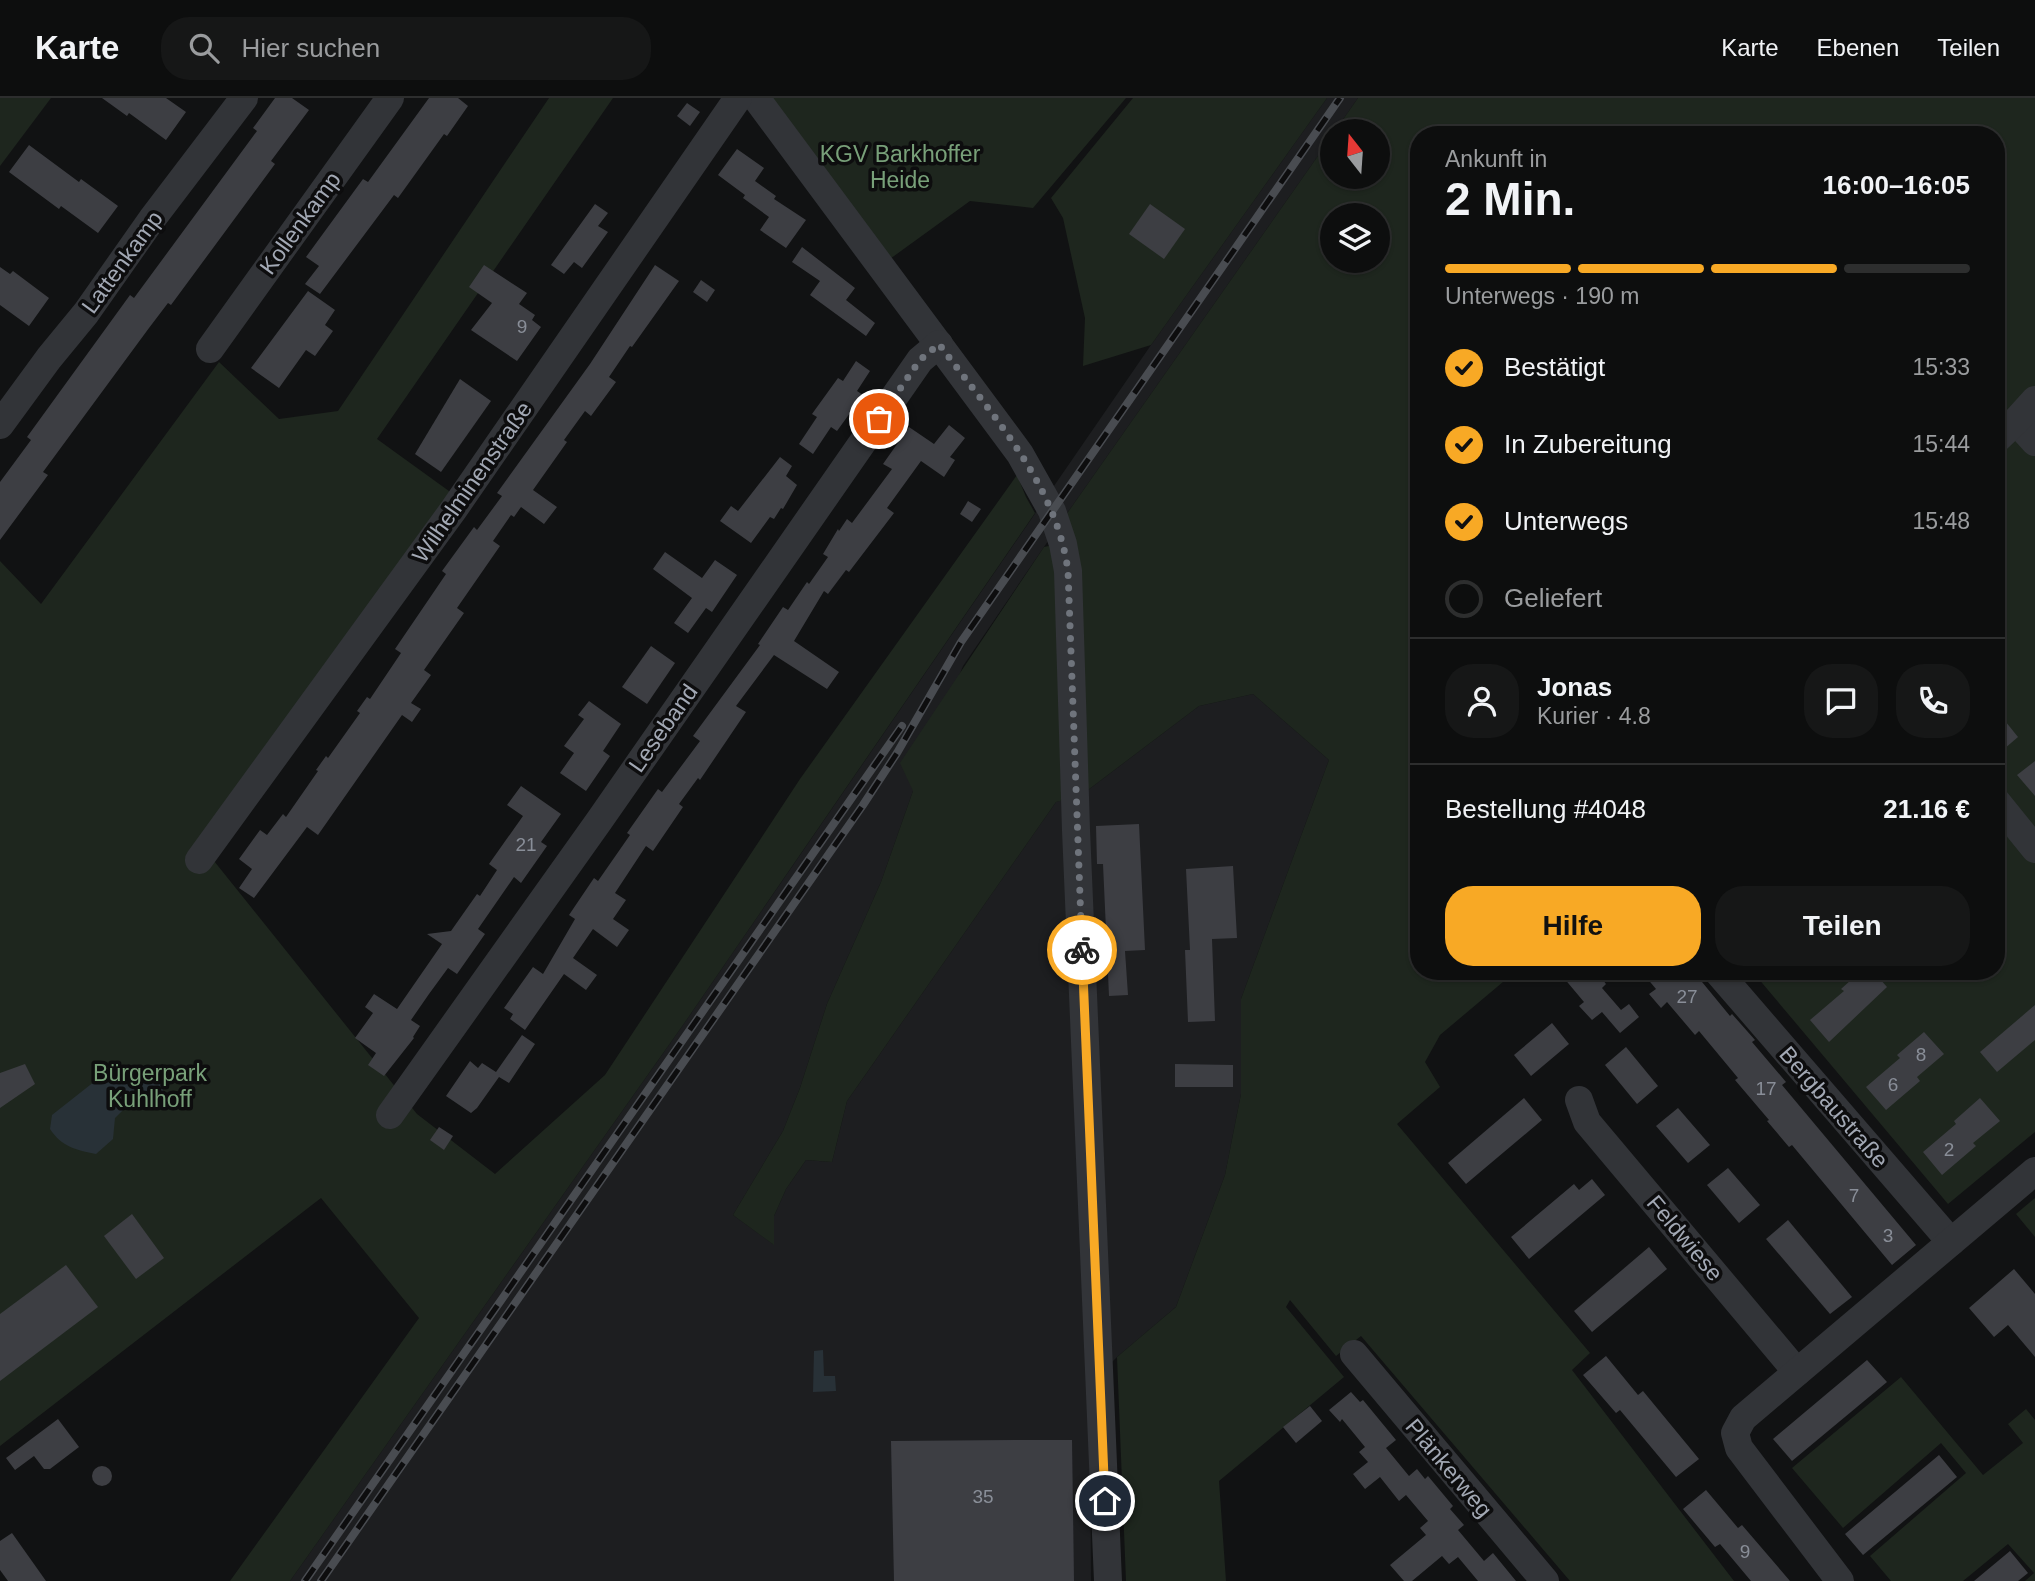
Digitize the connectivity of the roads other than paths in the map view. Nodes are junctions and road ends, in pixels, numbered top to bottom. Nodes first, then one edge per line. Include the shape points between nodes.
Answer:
1 (244, 98) edge
2 (390, 98) edge
3 (738, 98) edge
4 (757, 98) edge
5 (939, 344) junction
6 (210, 349) dead end
7 (2035, 400) edge
8 (0, 425) edge
9 (2007, 430) edge
10 (2035, 442) edge
11 (2005, 813) edge
12 (2035, 849) edge
13 (199, 860) dead end
14 (1725, 980) edge
15 (1579, 1100) dead end
16 (390, 1115) dead end
17 (2035, 1171) edge
18 (1951, 1242) junction
19 (1354, 1354) dead end
20 (1797, 1372) junction
21 (1108, 1581) edge
22 (1545, 1581) edge
23 (1840, 1581) edge

1 - 8 street, Lattenkamp
2 - 6 street, Kollenkamp
3 - 13 street, Wilhelminenstraße via 454,509
4 - 5 street
5 - 16 street, Leseband via 920,360
5 - 21 street via 1029,467 1052,511 1066,556
7 - 9 street
9 - 10 street
11 - 12 street
14 - 18 street, Bergbaustraße
15 - 20 street, Feldwiese via 1587,1122
17 - 18 street
18 - 20 street
19 - 22 street, Plänkerweg
20 - 23 street via 1743,1418 1735,1433 1739,1448

